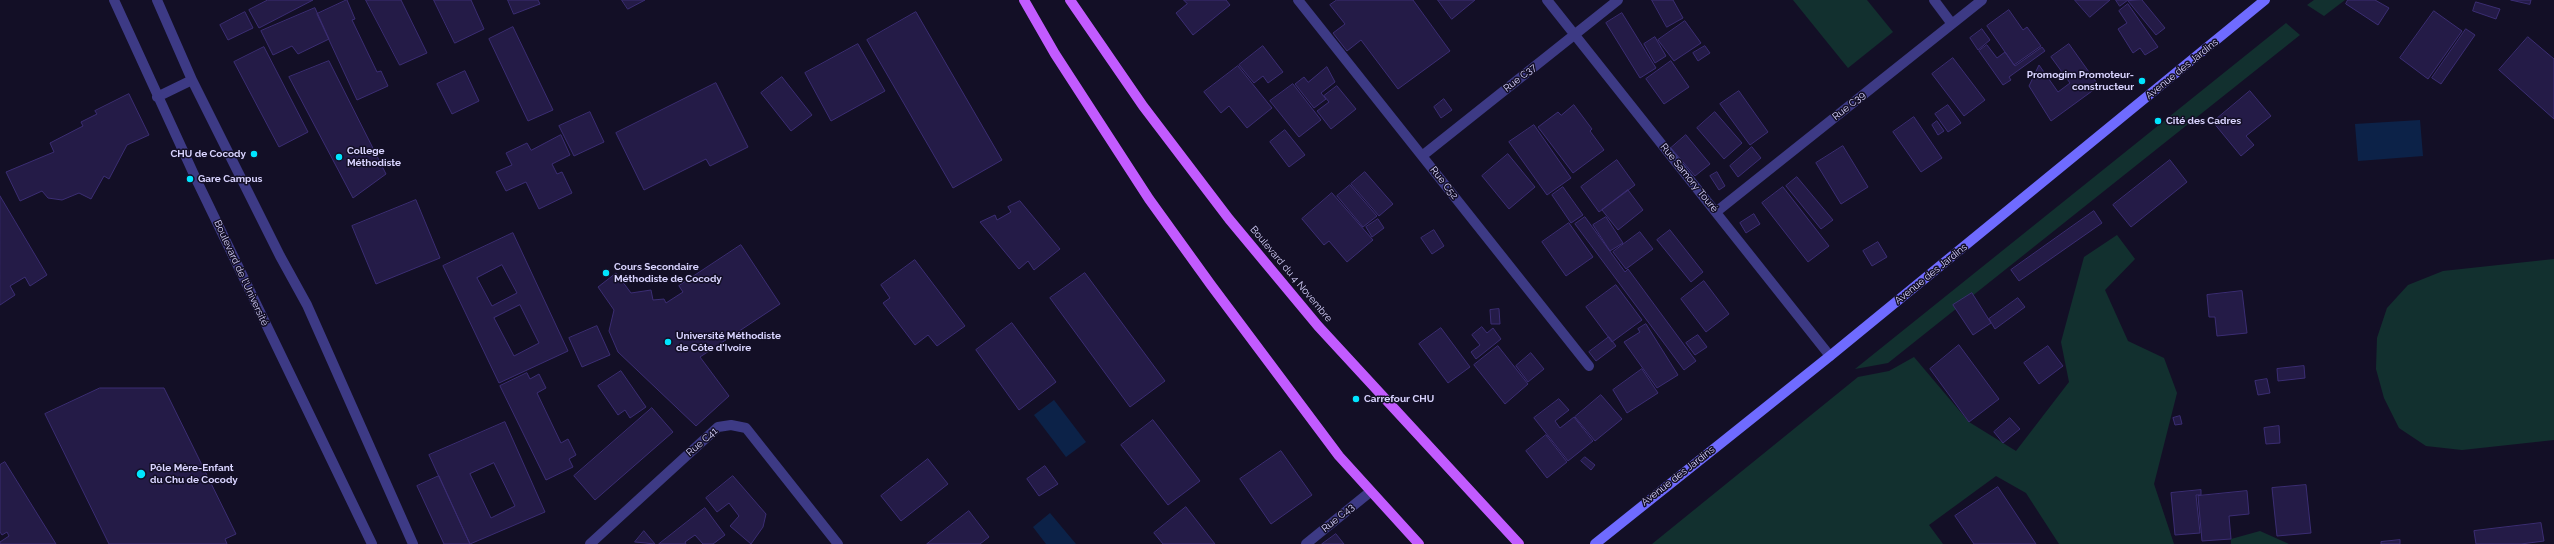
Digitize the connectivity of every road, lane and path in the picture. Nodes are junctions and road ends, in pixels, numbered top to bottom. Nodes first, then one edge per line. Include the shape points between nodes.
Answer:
1 (114, 0) edge
2 (157, 0) edge
3 (1024, 0) edge
4 (1070, 0) edge
5 (1298, 0) edge
6 (1547, 0) edge
7 (1618, 0) edge
8 (1934, 0) edge
9 (1982, 0) edge
10 (2265, 0) edge
11 (1952, 24) junction
12 (1574, 34) junction
13 (192, 80) junction
14 (157, 97) junction
15 (1422, 156) junction
16 (1716, 212) junction
17 (1830, 356) junction
18 (1589, 366) dead end
19 (1370, 492) junction
20 (372, 544) edge
21 (413, 544) edge
22 (590, 544) edge
23 (838, 544) edge
24 (1306, 544) edge
25 (1419, 544) edge
26 (1519, 544) edge
27 (1595, 544) edge

1 - 14 street, Boulevard de l'Université
2 - 13 street
3 - 19 main road via 1055,54 1149,199 1339,456
4 - 26 main road, Boulevard du 4 Novembre via 1143,106 1229,219 1318,326
5 - 15 street, Rue C52
6 - 12 street, Rue Samory Touré
7 - 12 street, Rue C37
8 - 11 street
9 - 11 street, Rue C39
10 - 17 main road, Avenue des Jardins
11 - 16 street, Rue C39
12 - 15 street, Rue C37
12 - 16 street, Rue Samory Touré
13 - 14 street
13 - 21 street via 307,306
14 - 20 street, Boulevard de l'Université
15 - 18 street, Rue C52
16 - 17 street, Rue Samory Touré
17 - 27 main road, Avenue des Jardins
19 - 24 street, Rue C43
19 - 25 main road
22 - 23 street, Rue C41 via 718,427 731,425 746,428

